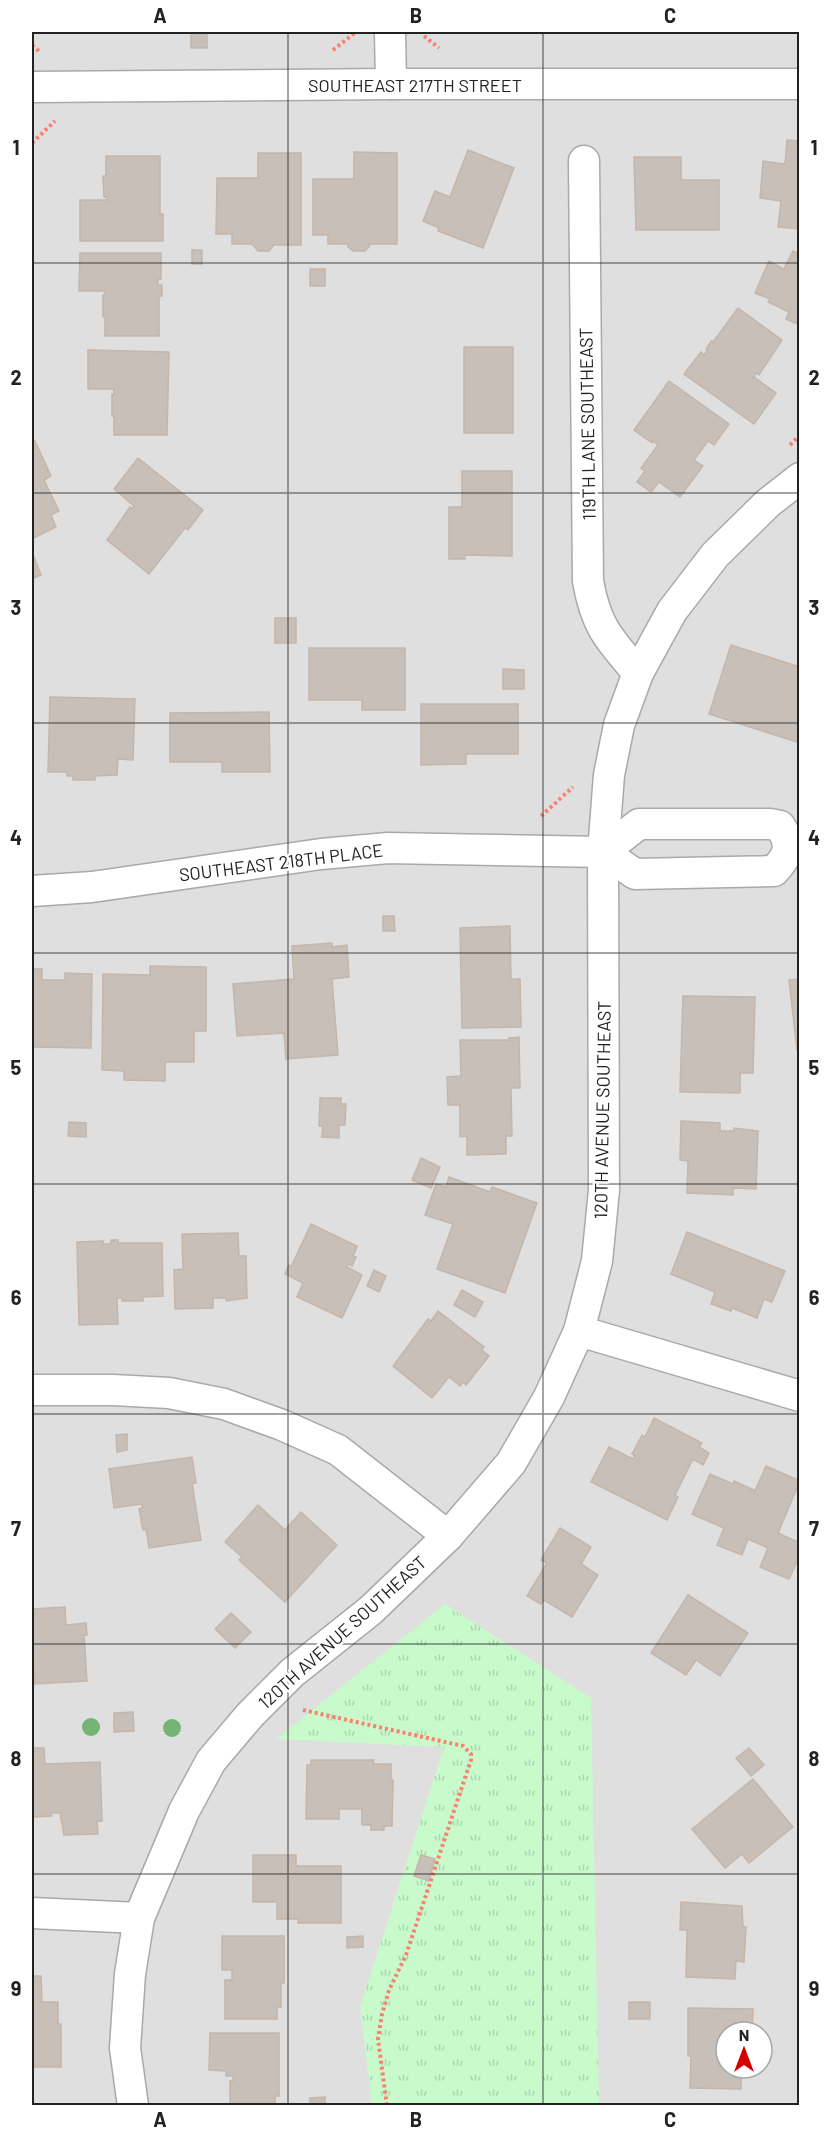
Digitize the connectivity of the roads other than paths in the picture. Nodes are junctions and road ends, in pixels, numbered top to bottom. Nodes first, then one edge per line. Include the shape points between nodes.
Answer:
1 (390, 32) edge
2 (391, 84) junction
3 (800, 84) edge
4 (32, 87) edge
5 (584, 161) dead end
6 (800, 478) edge
7 (638, 673) junction
8 (603, 852) junction
9 (32, 891) edge
10 (579, 1331) junction
11 (32, 1390) edge
12 (800, 1396) edge
13 (448, 1536) junction
14 (32, 1913) edge
15 (139, 1918) junction
16 (133, 2106) edge

1 - 2 street
2 - 3 street, SOUTHEAST 217TH STREET
2 - 4 street, SOUTHEAST 217TH STREET
5 - 7 street, 119TH LANE SOUTHEAST via 588,581 593,608 605,633
6 - 7 street, 120TH AVENUE SOUTHEAST via 715,555 672,611
7 - 8 street, 120TH AVENUE SOUTHEAST via 619,725 611,765
8 - 8 street via 639,824 770,824 780,826 789,849 774,871 635,874
8 - 9 street, SOUTHEAST 218TH PLACE via 388,848 92,887
8 - 10 street, 120TH AVENUE SOUTHEAST via 604,1190 597,1261
10 - 12 street
10 - 13 street, 120TH AVENUE SOUTHEAST via 549,1397 512,1463
11 - 13 street via 169,1393 234,1408 338,1450
13 - 15 street, 120TH AVENUE SOUTHEAST via 371,1610 292,1673 211,1761 184,1811
14 - 15 street
15 - 16 street, 120TH AVENUE SOUTHEAST via 125,2048

